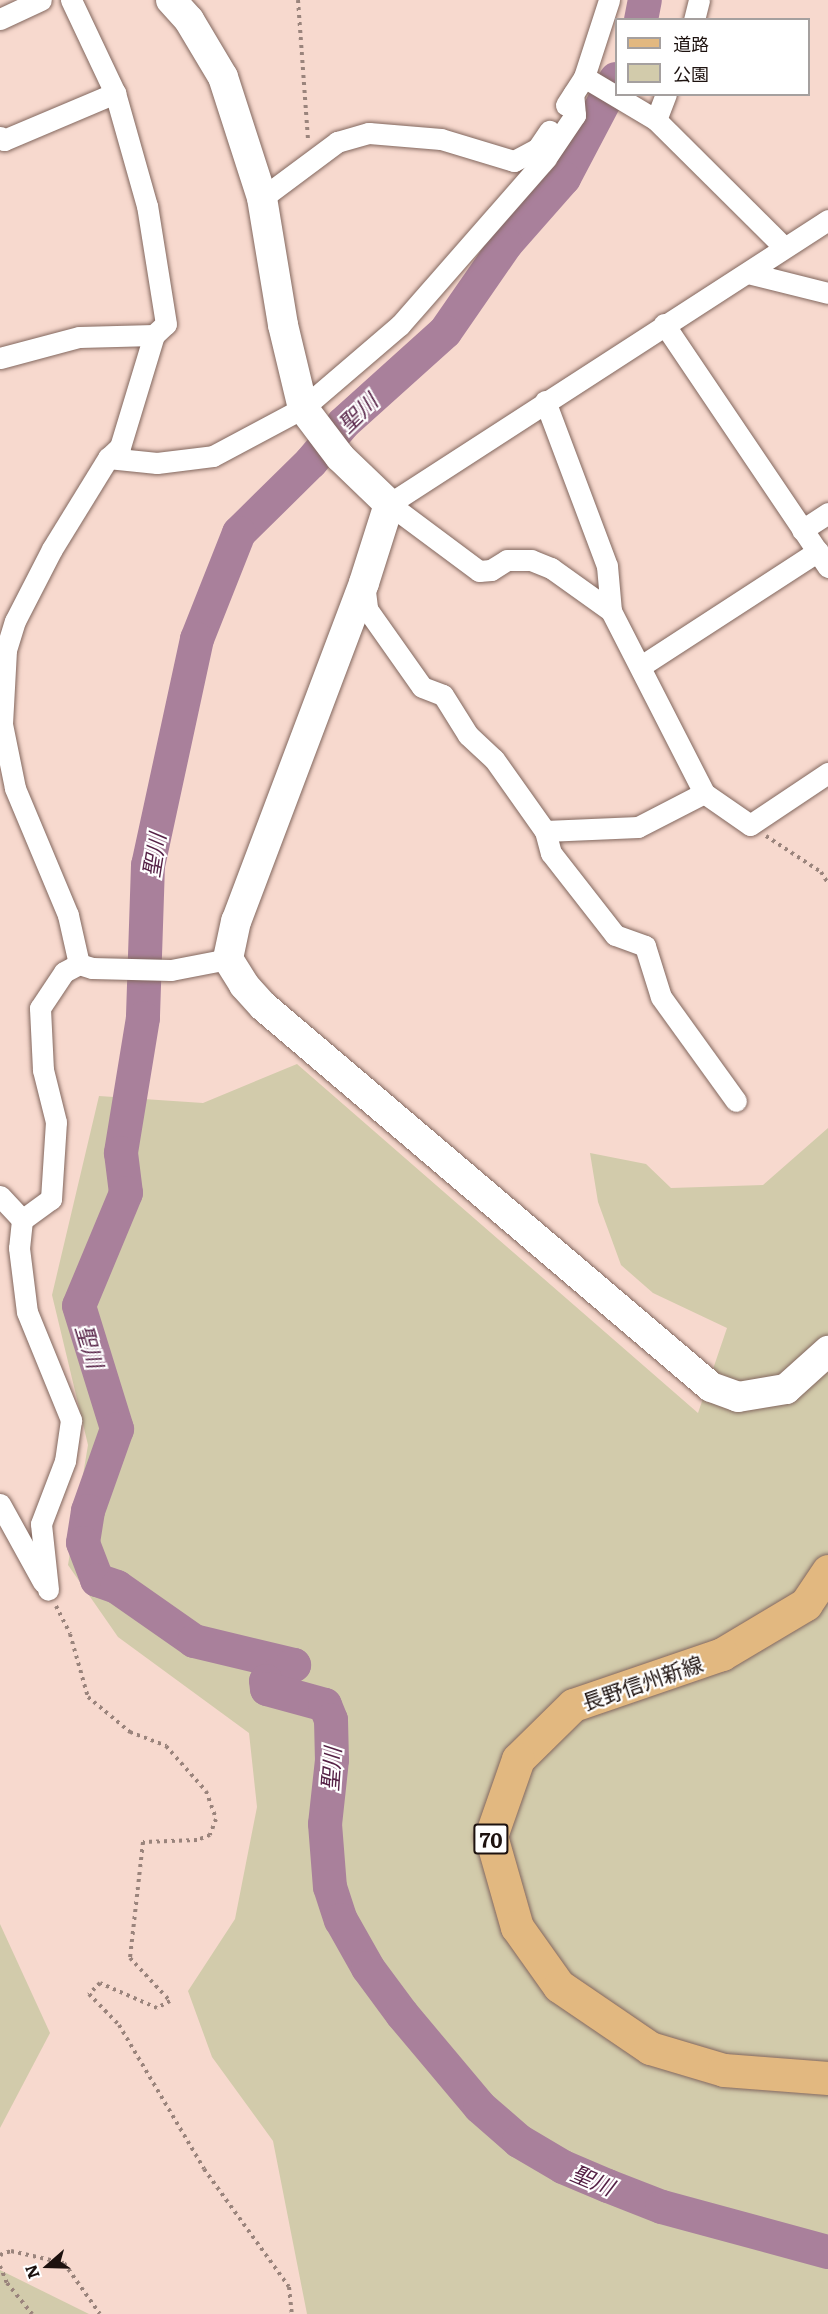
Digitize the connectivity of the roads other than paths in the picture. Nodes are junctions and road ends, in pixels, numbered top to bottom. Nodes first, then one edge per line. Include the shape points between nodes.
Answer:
1 (41, 0) edge
2 (71, 0) edge
3 (171, 0) edge
4 (609, 0) edge
5 (699, 0) edge
6 (694, 18) edge
7 (0, 19) edge
8 (584, 86) junction
9 (115, 93) junction
10 (664, 96) edge
11 (647, 115) junction
12 (0, 137) edge
13 (262, 198) junction
14 (828, 220) edge
15 (784, 248) junction
16 (748, 273) junction
17 (828, 293) edge
18 (664, 324) junction
19 (154, 335) junction
20 (0, 358) edge
21 (545, 401) junction
22 (308, 415) junction
23 (108, 458) junction
24 (389, 504) junction
25 (828, 513) edge
26 (802, 530) junction
27 (823, 559) edge
28 (364, 583) junction
29 (611, 611) junction
30 (641, 666) junction
31 (828, 774) edge
32 (704, 793) junction
33 (544, 831) junction
34 (228, 958) junction
35 (79, 964) junction
36 (736, 1101) dead end
37 (0, 1196) edge
38 (22, 1220) junction
39 (828, 1351) edge
40 (0, 1504) edge
41 (828, 1571) edge
42 (828, 2078) edge

1 - 7 street
2 - 9 street
3 - 13 street via 189,20 223,77
4 - 8 street
5 - 6 street
8 - 11 street
8 - 13 street via 537,150 514,161 441,139 369,133 337,142
8 - 22 street via 575,115 546,158 400,325
9 - 12 street via 4,140
9 - 19 street via 147,206 159,269 166,324
10 - 11 street
11 - 15 street
13 - 22 street via 283,325
14 - 15 street
15 - 16 street
16 - 17 street
16 - 18 street
18 - 21 street
18 - 26 street
19 - 20 street via 79,337
19 - 23 street via 120,447
21 - 24 street
21 - 29 street via 608,566
22 - 23 street via 213,456 157,463
22 - 24 street via 340,457
23 - 35 street via 52,549 15,621 6,650 2,724 15,788 68,915
24 - 28 street
24 - 29 street via 479,571 491,570 507,560 531,560 551,568
25 - 26 street
26 - 27 street
27 - 30 street
28 - 33 street via 367,609 408,669 422,687 443,695 468,735 494,759
28 - 34 street via 271,824 236,921
29 - 30 street
30 - 32 street
31 - 32 street via 750,825
32 - 33 street via 638,826
33 - 36 street via 551,853 615,935 645,946 662,997
34 - 35 street via 171,969
34 - 39 street via 244,986 263,1006 711,1387 738,1397 786,1389
35 - 38 street via 64,972 40,1008 43,1070 56,1122 56,1153 51,1199
37 - 38 street
38 - 40 street via 19,1248 27,1312 71,1420 65,1461 41,1524 48,1590
41 - 42 main road, 長野信州新線 / 70 via 806,1604 722,1654 573,1705 518,1759 491,1836 517,1927 559,1986 650,2048 724,2070

